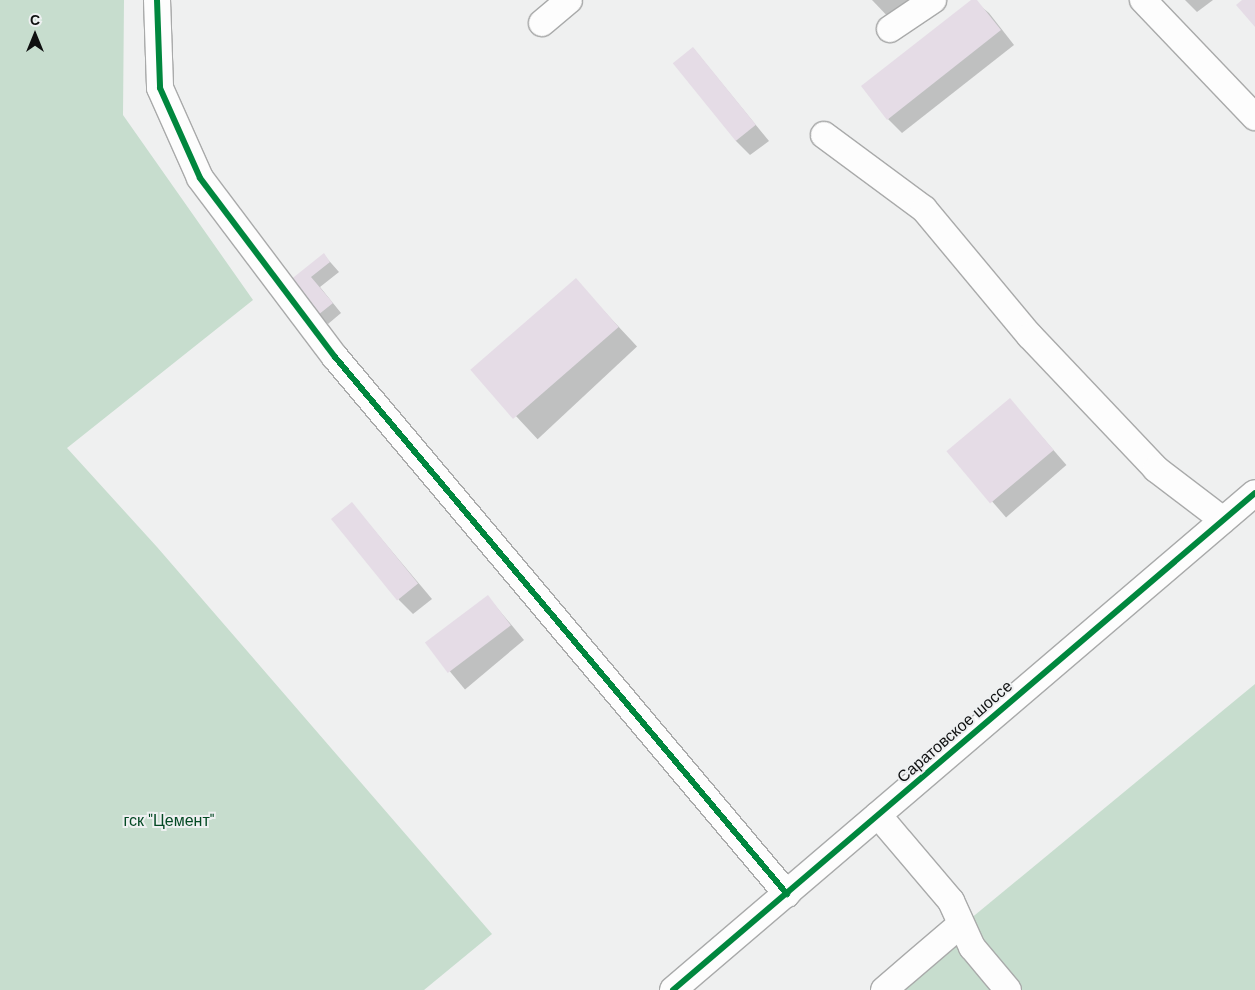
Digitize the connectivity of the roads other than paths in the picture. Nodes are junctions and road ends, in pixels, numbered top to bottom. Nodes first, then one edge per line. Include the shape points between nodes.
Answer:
1 (157, 0) edge
2 (569, 0) edge
3 (934, 0) edge
4 (1143, 0) edge
5 (542, 23) dead end
6 (890, 29) dead end
7 (1255, 117) edge
8 (824, 135) dead end
9 (1244, 510) edge
10 (878, 816) junction
11 (787, 894) junction
12 (962, 924) junction
13 (673, 990) edge
14 (884, 990) edge
15 (1008, 990) edge

1 - 11 street via 160,88 200,178 335,357
2 - 5 street
3 - 6 street
4 - 7 street
8 - 9 street via 924,209 1030,336 1156,469
9 - 10 street, Саратовское шоссе
10 - 11 street, Саратовское шоссе
10 - 12 street via 951,901
11 - 13 street, Саратовское шоссе
12 - 14 street
12 - 15 street via 972,947

